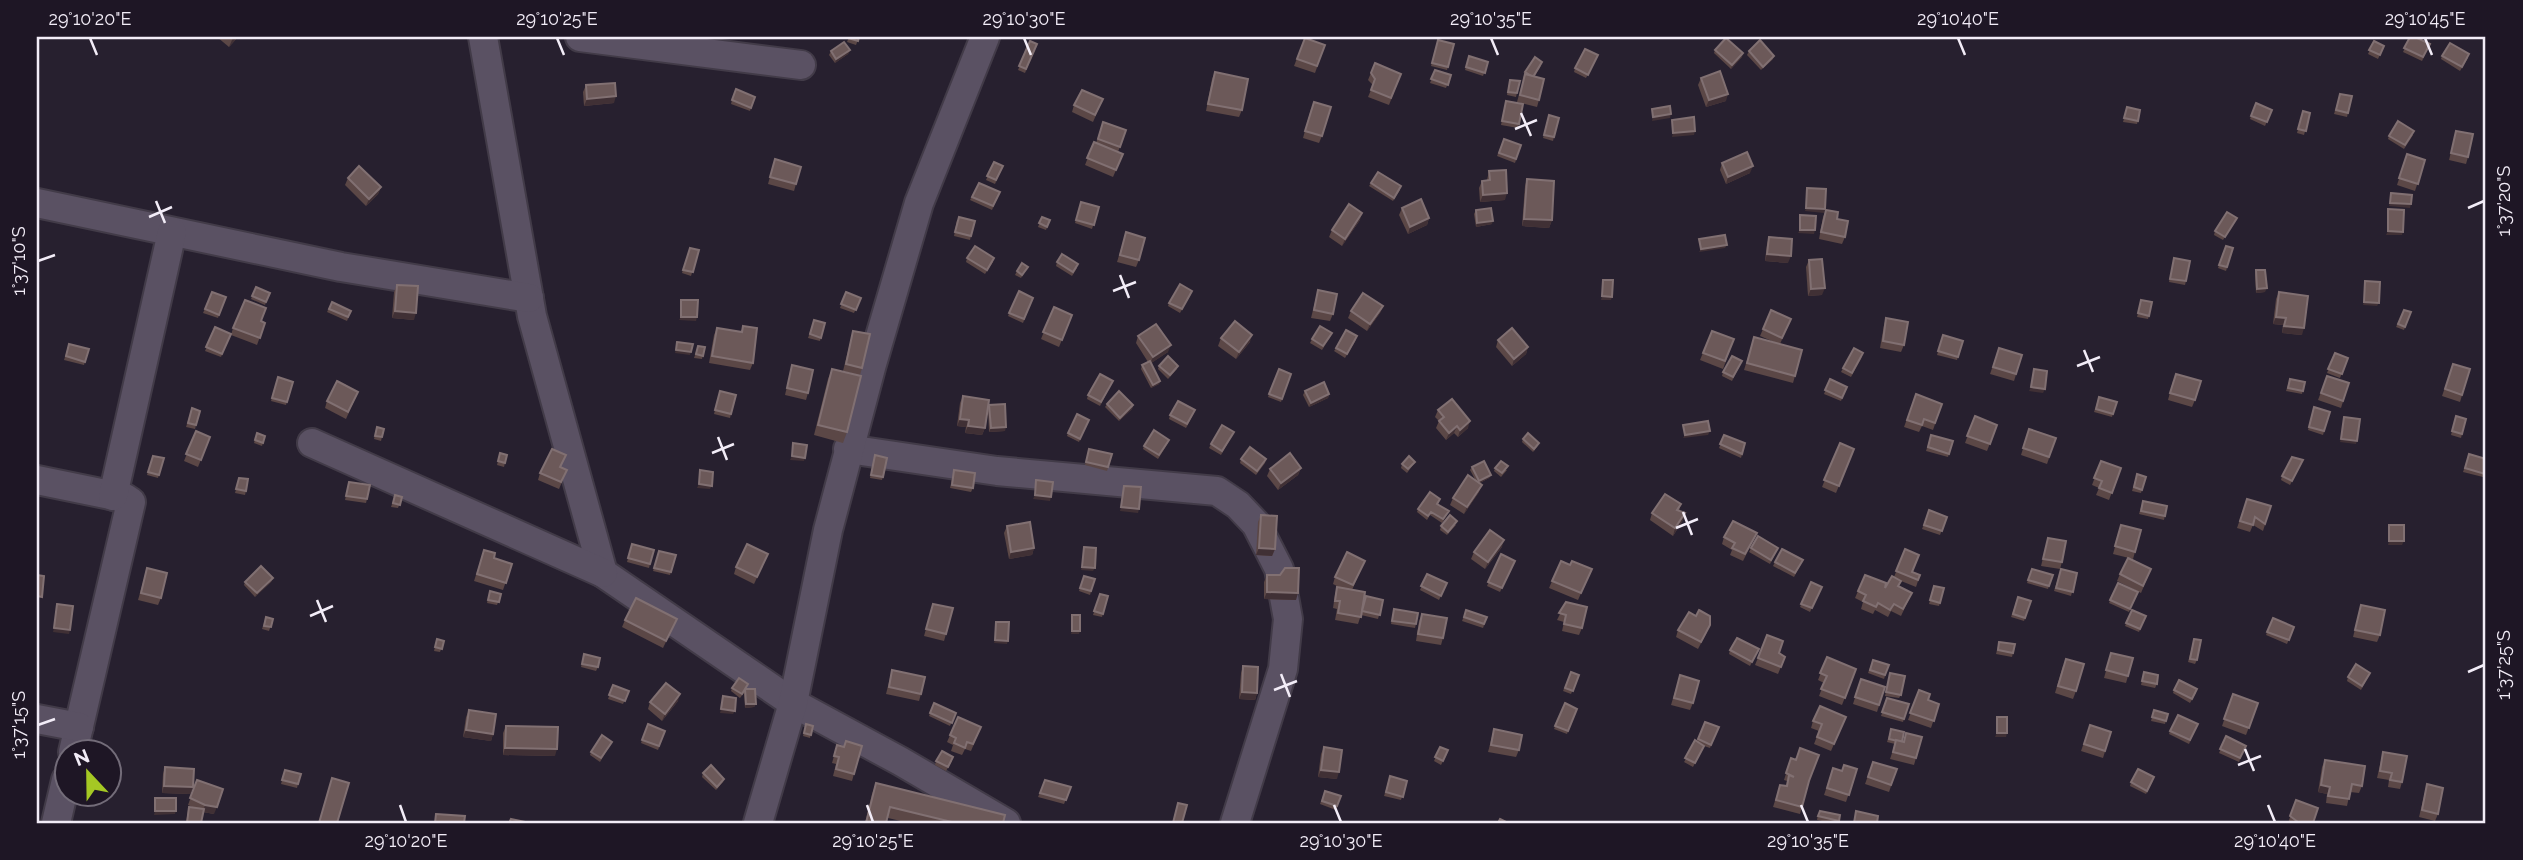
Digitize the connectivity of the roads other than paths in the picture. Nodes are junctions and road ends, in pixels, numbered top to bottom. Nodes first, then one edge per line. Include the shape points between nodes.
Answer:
1 (483, 37) edge
2 (580, 37) edge
3 (985, 37) edge
4 (801, 65) dead end
5 (37, 203) edge
6 (172, 232) junction
7 (529, 298) junction
8 (312, 443) dead end
9 (848, 449) junction
10 (37, 480) edge
11 (113, 496) junction
12 (603, 573) junction
13 (793, 703) junction
14 (37, 719) edge
15 (74, 738) edge
16 (76, 738) edge
17 (758, 823) edge
18 (1006, 823) edge
19 (1235, 823) edge

1 - 7 street
2 - 4 street
3 - 9 street via 919,203
5 - 6 street
6 - 7 street via 341,267
6 - 11 street
7 - 12 street
8 - 12 street
9 - 13 street
9 - 19 street via 997,471 1217,491 1238,505 1256,524 1279,569 1288,619 1283,670
10 - 11 street
11 - 16 street via 131,502 131,509
12 - 13 street
13 - 17 street
13 - 18 street
14 - 15 street

